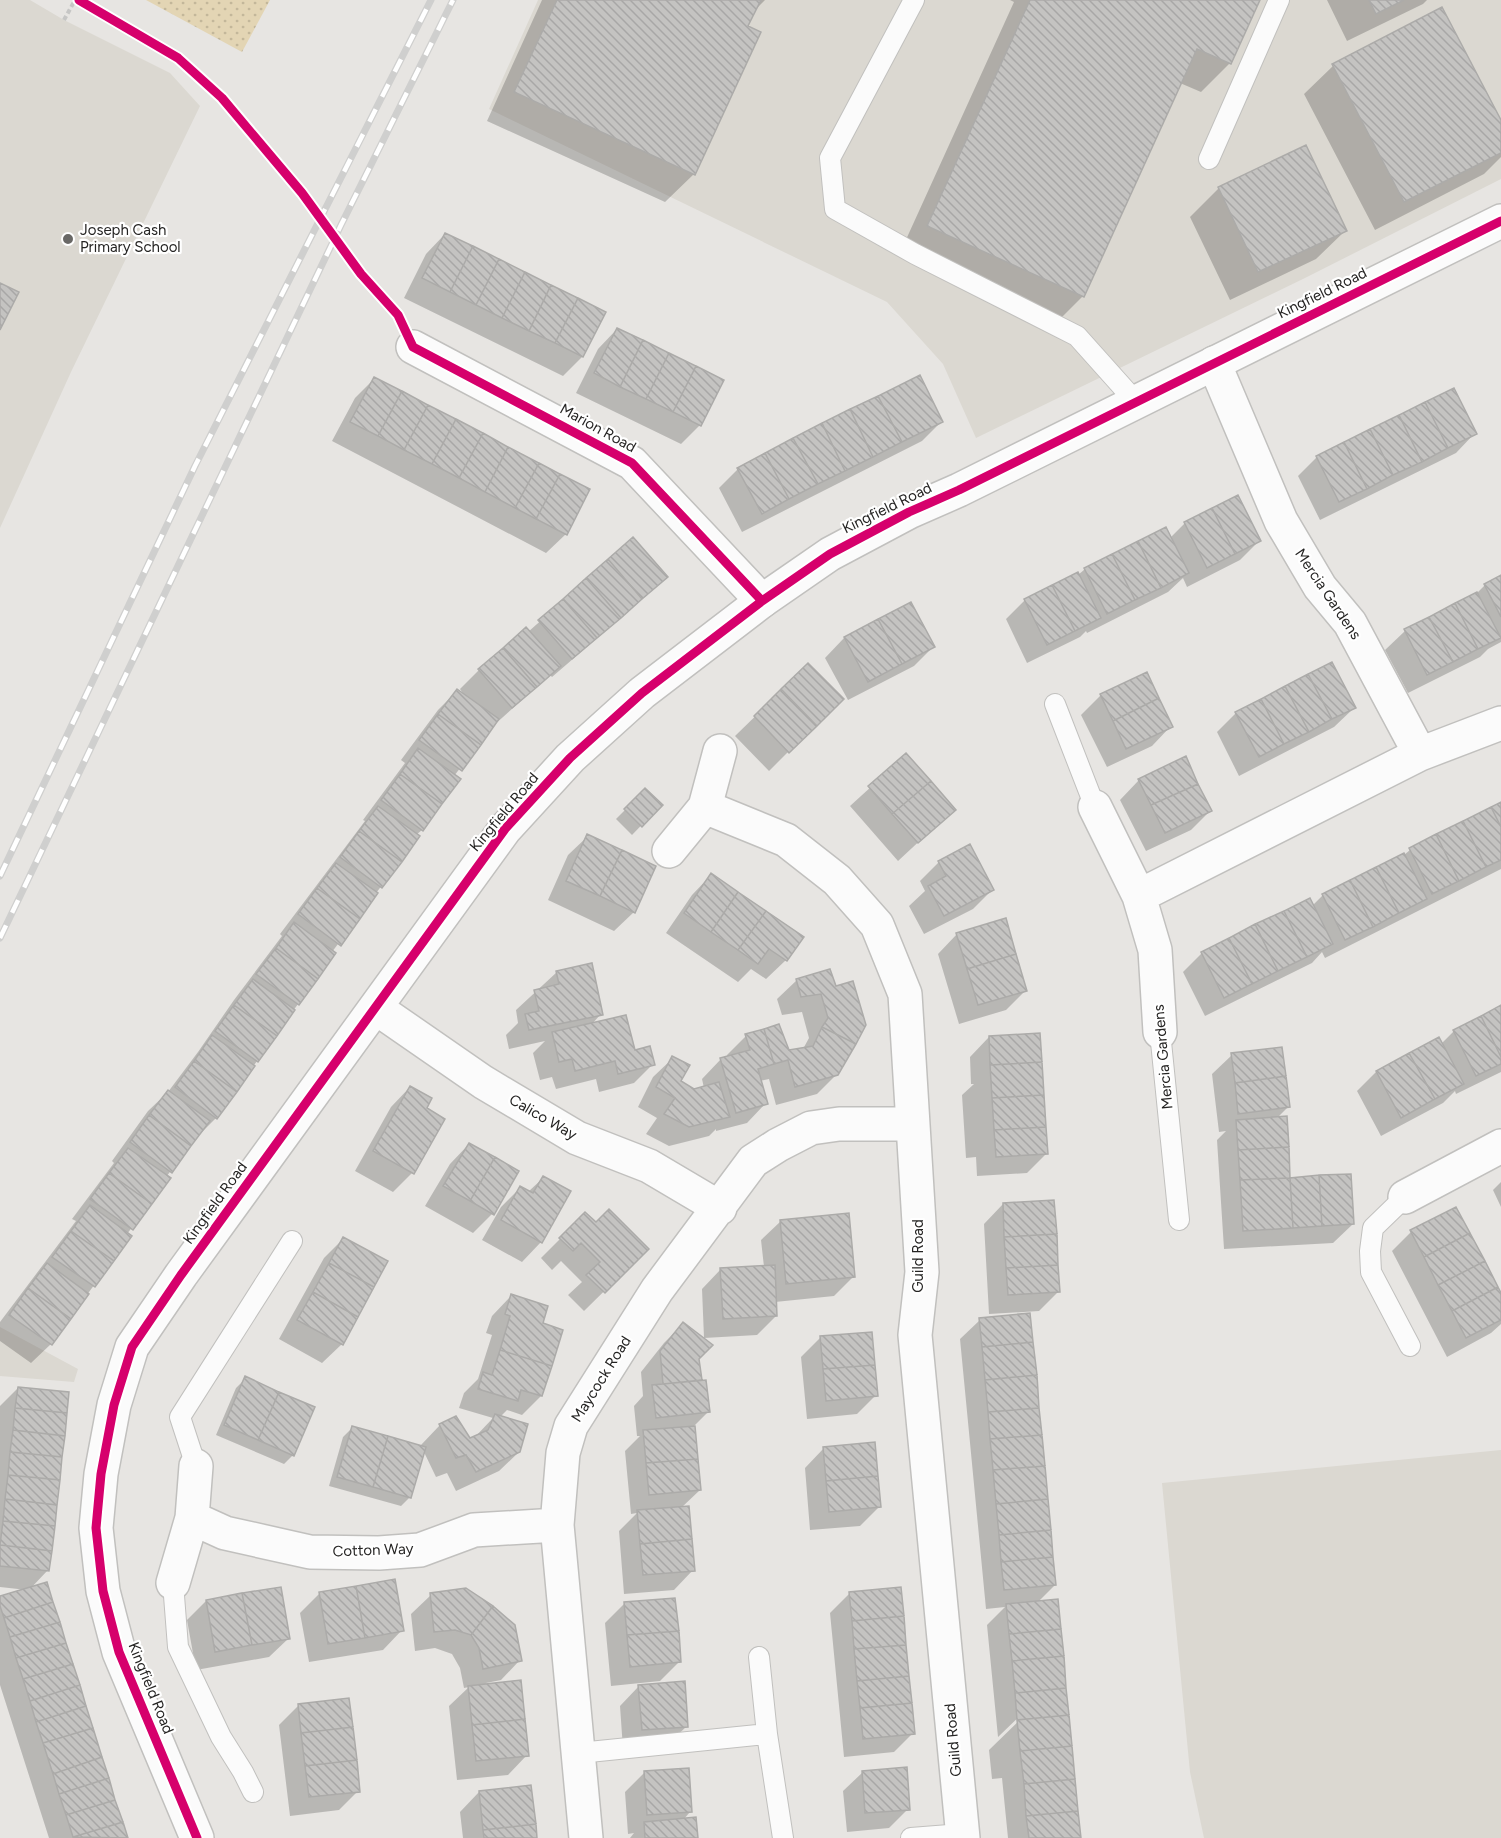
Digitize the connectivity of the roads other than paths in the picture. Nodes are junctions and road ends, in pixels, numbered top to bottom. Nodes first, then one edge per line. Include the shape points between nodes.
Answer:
1 (914, 0) edge
2 (1279, 0) edge
3 (1209, 159) dead end
4 (1501, 221) edge
5 (413, 347) dead end
6 (1214, 363) junction
7 (1136, 402) junction
8 (762, 601) junction
9 (1055, 704) dead end
10 (1501, 723) edge
11 (720, 751) dead end
12 (1420, 754) junction
13 (705, 807) junction
14 (1095, 807) joint
15 (669, 851) dead end
16 (1139, 896) junction
17 (376, 1008) junction
18 (1160, 1032) joint
19 (913, 1124) junction
20 (1501, 1146) edge
21 (1405, 1197) joint
22 (720, 1208) junction
23 (1179, 1220) dead end
24 (292, 1240) dead end
25 (1410, 1346) dead end
26 (196, 1466) joint
27 (192, 1518) junction
28 (557, 1525) junction
29 (173, 1583) joint
30 (759, 1657) dead end
31 (767, 1734) junction
32 (579, 1753) junction
33 (253, 1792) dead end
34 (962, 1836) edge
35 (197, 1838) edge
36 (586, 1838) edge
37 (783, 1838) edge
38 (911, 1838) edge

1 - 7 lane via 830,158 836,209 1077,336
2 - 3 lane
4 - 6 street, Kingfield Road
5 - 8 street, Marion Road via 632,463
6 - 7 street, Kingfield Road
6 - 12 street, Mercia Gardens via 1281,521 1320,586 1350,623
7 - 8 street, Kingfield Road via 830,554
8 - 17 street, Kingfield Road via 642,693 570,758 505,829
9 - 14 lane
10 - 12 street
11 - 13 street
12 - 16 street
13 - 15 street
13 - 19 street, Guild Road via 786,840 837,880 877,925 905,994
14 - 16 street, Mercia Gardens
16 - 18 street, Mercia Gardens via 1155,950
17 - 22 street, Calico Way via 483,1082 577,1138 650,1166
17 - 35 street, Kingfield Road via 132,1347 114,1405 100,1474 96,1528 103,1591 119,1652
18 - 23 lane, Mercia Gardens
19 - 22 street, Maycock Road via 811,1128 753,1161
19 - 34 street, Guild Road via 922,1272 915,1335
20 - 21 street
21 - 25 lane via 1373,1228 1370,1251 1371,1272
22 - 28 street, Maycock Road via 657,1290 571,1426 562,1453
24 - 26 lane via 180,1417
26 - 27 street
27 - 28 street, Cotton Way via 225,1533 310,1552 420,1550 474,1530
27 - 29 street
28 - 32 street, Maycock Road
29 - 33 lane via 178,1647 221,1737
30 - 31 lane
31 - 32 lane
31 - 37 lane
32 - 36 street, Maycock Road
34 - 38 lane

